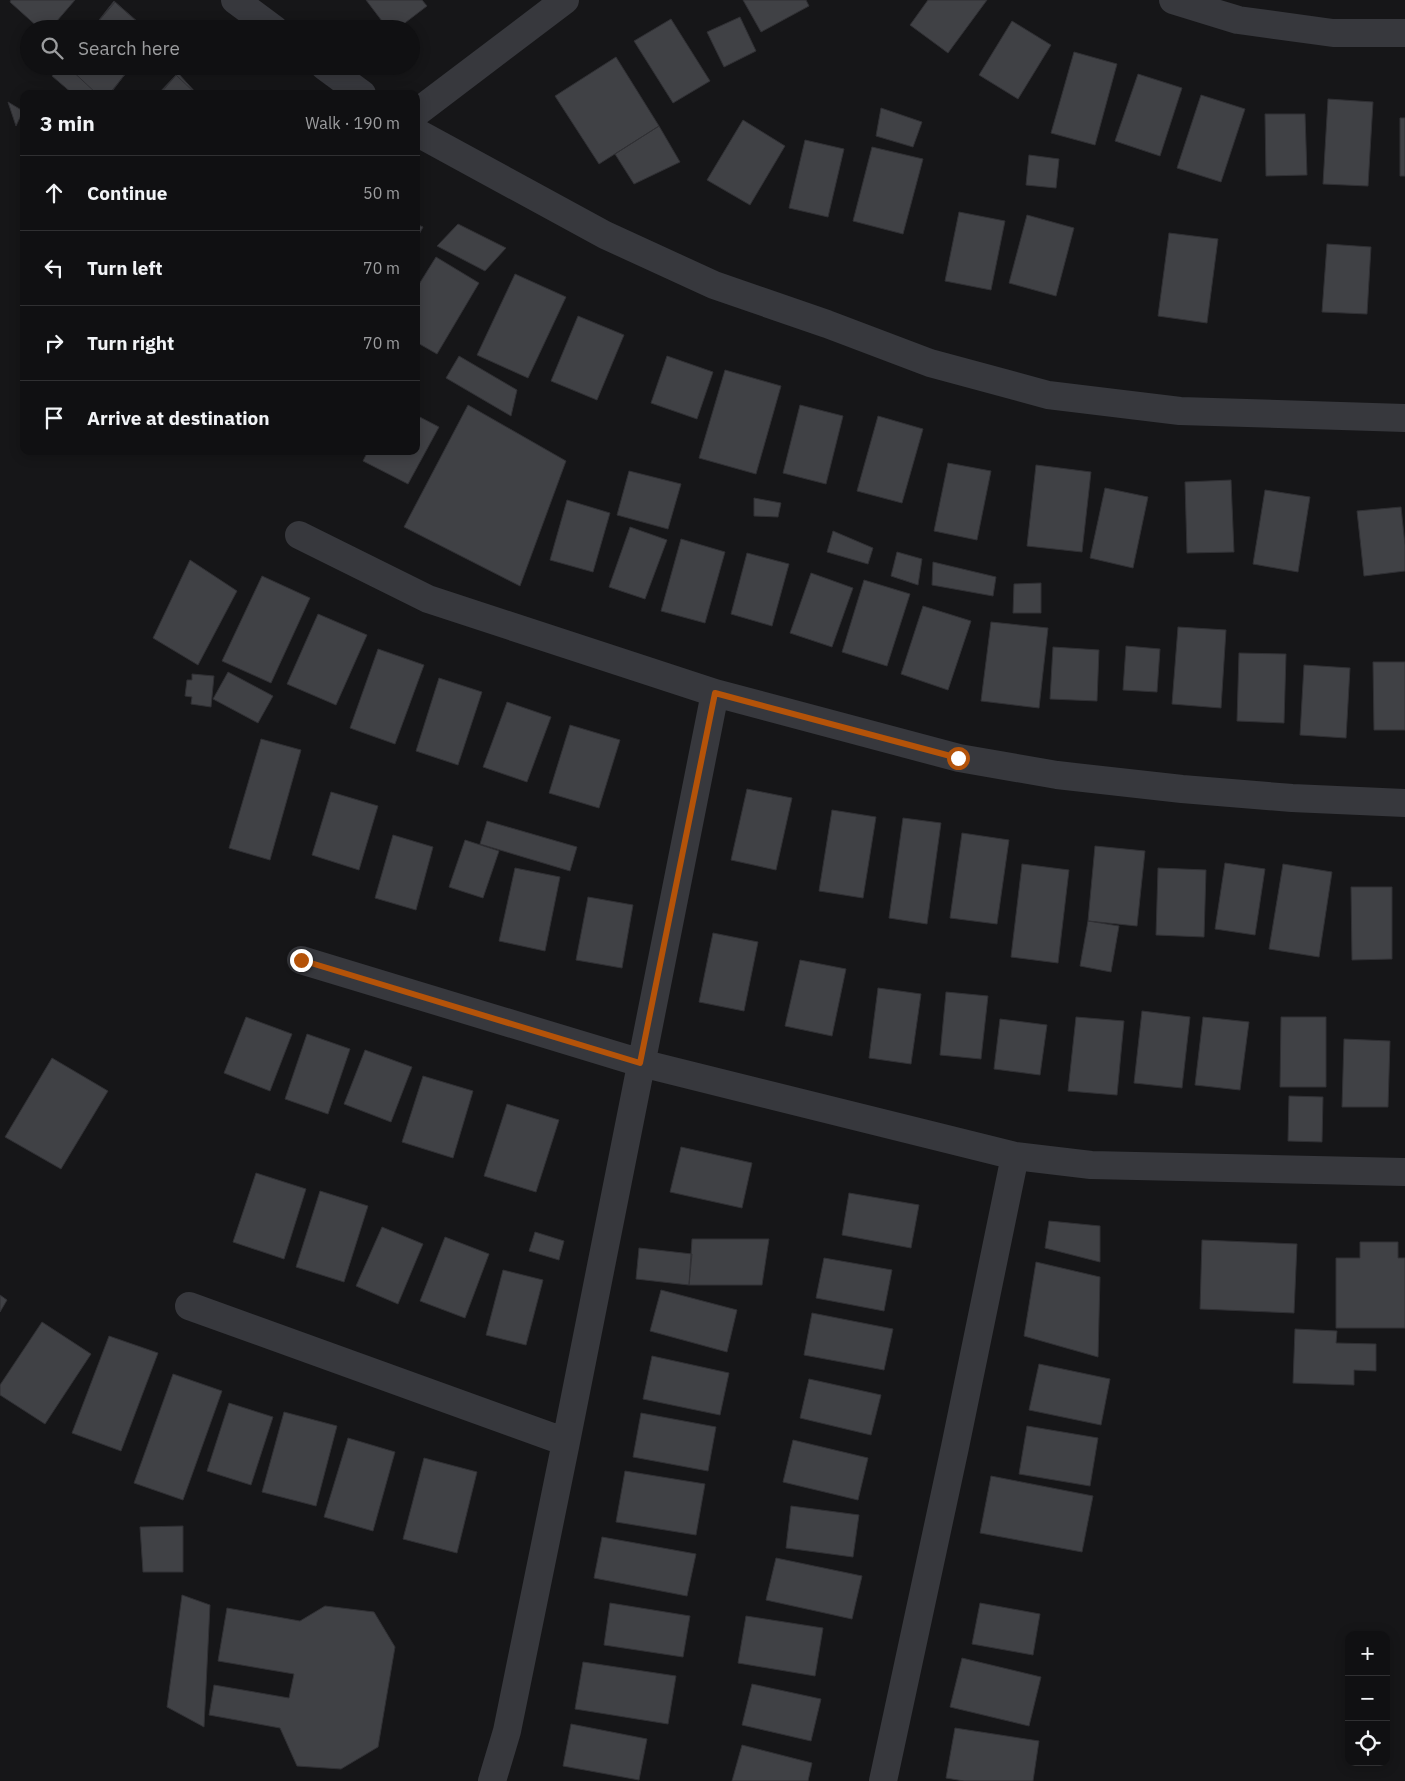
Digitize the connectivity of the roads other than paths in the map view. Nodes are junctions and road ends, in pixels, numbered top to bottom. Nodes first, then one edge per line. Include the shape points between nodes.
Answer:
1 (235, 0) edge
2 (565, 0) edge
3 (1173, 0) edge
4 (262, 20) edge
5 (1405, 33) edge
6 (336, 75) edge
7 (357, 90) edge
8 (420, 110) edge
9 (420, 134) edge
10 (1405, 418) edge
11 (299, 535) dead end
12 (715, 693) junction
13 (1405, 803) edge
14 (301, 960) dead end
15 (640, 1063) junction
16 (1015, 1156) junction
17 (1405, 1172) edge
18 (189, 1306) dead end
19 (566, 1442) junction
20 (492, 1781) edge
21 (882, 1781) edge

1 - 4 street
2 - 8 street
3 - 5 street via 1238,20 1333,33
6 - 7 street
9 - 10 street via 605,235 714,285 930,363 1048,395 1180,411
11 - 12 street via 428,599
12 - 13 street via 958,758 1056,776 1292,798
12 - 15 street
14 - 15 street
15 - 16 street
15 - 19 street
16 - 17 street via 1091,1165
16 - 21 street
18 - 19 street
19 - 20 street via 507,1731

